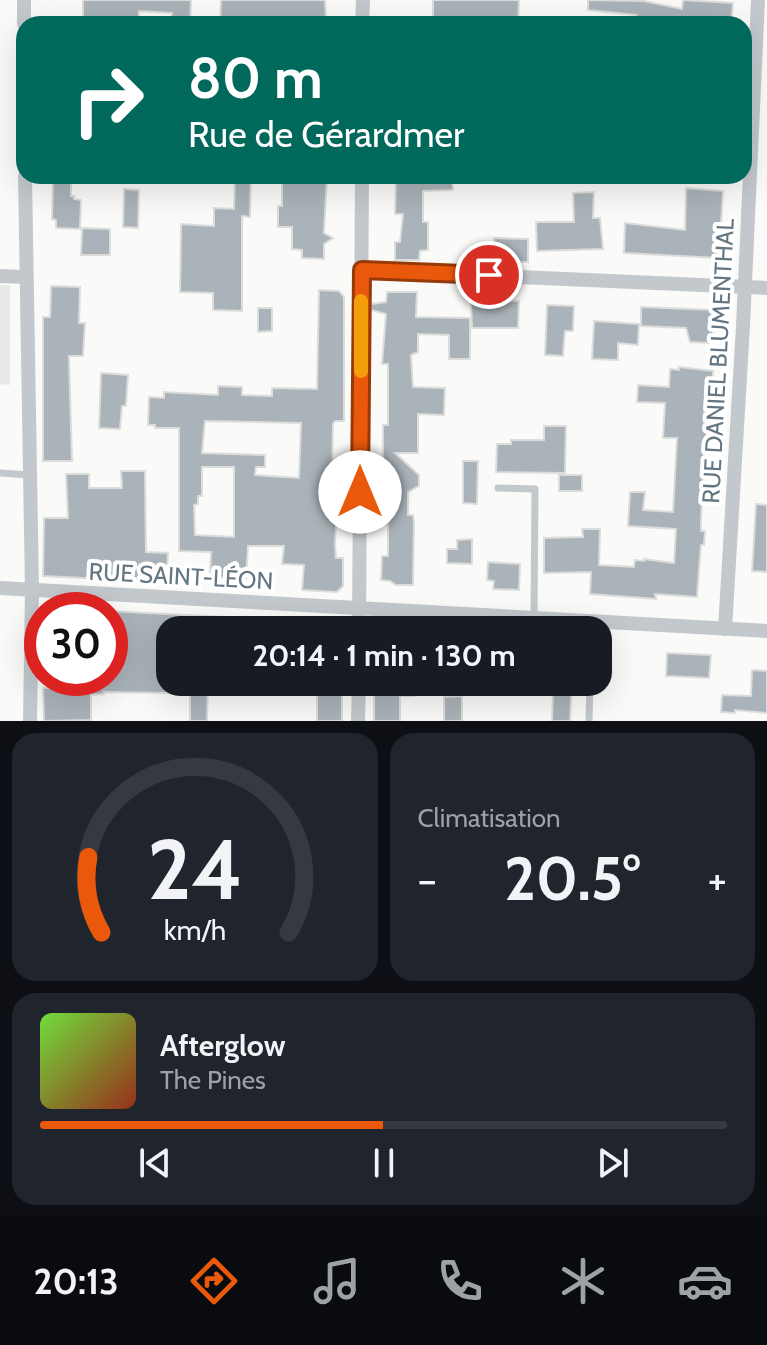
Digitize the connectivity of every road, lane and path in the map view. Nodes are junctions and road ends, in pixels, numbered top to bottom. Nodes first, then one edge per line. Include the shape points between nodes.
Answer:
1 (758, 0) edge
2 (752, 123) edge
3 (25, 184) edge
4 (362, 184) edge
5 (749, 184) edge
6 (362, 270) junction
7 (0, 276) edge
8 (25, 277) junction
9 (744, 286) junction
10 (767, 288) edge
11 (0, 473) edge
12 (30, 475) junction
13 (498, 488) dead end
14 (0, 588) edge
15 (32, 590) junction
16 (360, 607) junction
17 (360, 616) edge
18 (502, 616) edge
19 (534, 616) edge
20 (612, 626) edge
21 (725, 629) junction
22 (767, 631) edge
23 (359, 696) edge
24 (590, 696) edge
25 (30, 721) edge
26 (358, 721) edge
27 (589, 721) edge

1 - 2 street, RUE DANIEL BLUMENTHAL
3 - 8 street
4 - 6 street
5 - 9 street, RUE DANIEL BLUMENTHAL
6 - 9 street
6 - 16 street
7 - 8 street
8 - 12 street
9 - 10 street
9 - 21 street, RUE DANIEL BLUMENTHAL
11 - 12 lane
12 - 15 street
13 - 19 lane via 535,489
14 - 15 street, RUE SAINT-LÉON
15 - 16 street, RUE SAINT-LÉON
15 - 25 street
16 - 17 street
16 - 18 street, RUE SAINT-LÉON
20 - 21 street, RUE SAINT-LÉON
21 - 22 street, RUE SAINT-LÉON
23 - 26 street
24 - 27 lane

